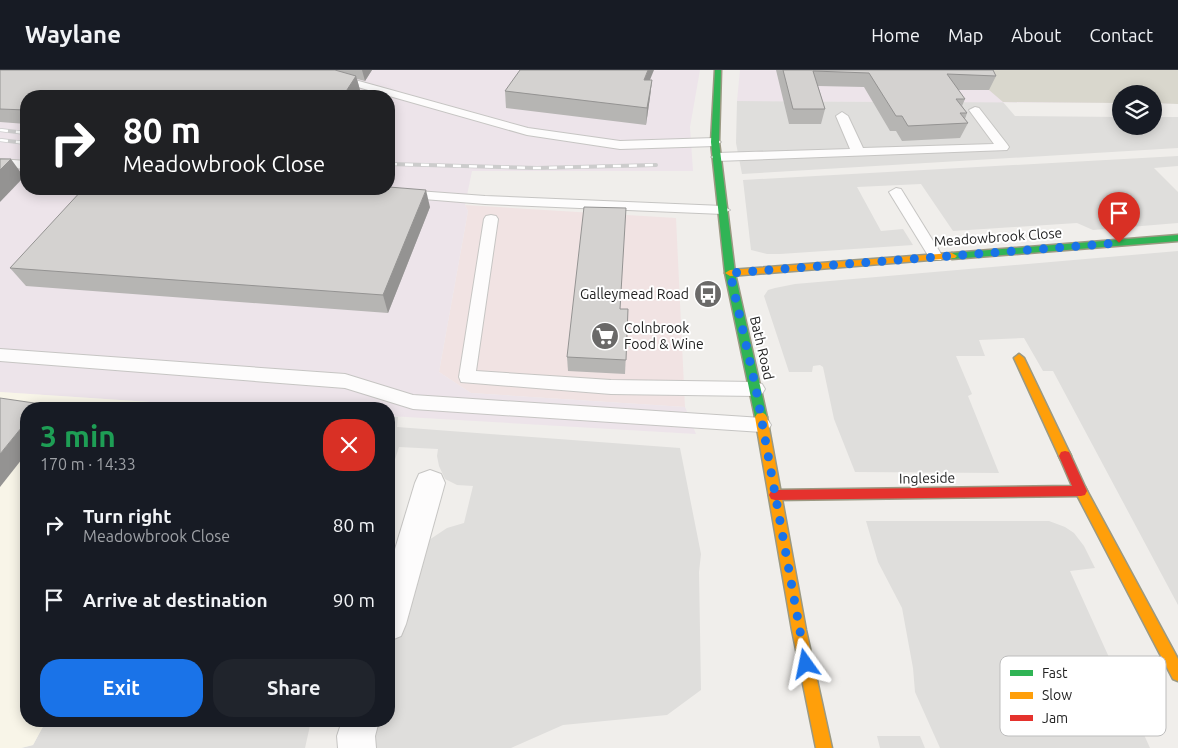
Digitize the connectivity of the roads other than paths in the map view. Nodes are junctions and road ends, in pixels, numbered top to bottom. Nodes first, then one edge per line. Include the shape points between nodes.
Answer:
1 (718, 70) edge
2 (322, 74) edge
3 (380, 90) edge
4 (395, 94) edge
5 (975, 110) dead end
6 (842, 116) dead end
7 (715, 142) junction
8 (858, 152) junction
9 (717, 157) junction
10 (0, 163) edge
11 (20, 165) edge
12 (896, 192) dead end
13 (395, 193) edge
14 (723, 210) junction
15 (491, 219) dead end
16 (1178, 238) edge
17 (936, 257) junction
18 (730, 273) junction
19 (0, 355) edge
20 (1019, 358) dead end
21 (756, 389) junction
22 (762, 425) junction
23 (430, 483) dead end
24 (1081, 491) junction
25 (775, 495) junction
26 (395, 603) edge
27 (1178, 674) edge
28 (358, 727) edge
29 (358, 748) edge
30 (824, 748) edge

1 - 7 street, Bath Road
2 - 3 lane
4 - 7 lane via 528,131 620,145
5 - 8 lane via 1004,147
6 - 8 lane
7 - 9 street, Bath Road
8 - 9 lane
9 - 14 street, Bath Road
10 - 11 lane
12 - 17 lane
13 - 14 lane
14 - 18 street, Bath Road
15 - 21 lane via 467,377 611,387
16 - 17 street, Meadowbrook Close
17 - 18 street, Meadowbrook Close
18 - 21 street, Bath Road
19 - 22 lane via 345,381 414,402
20 - 24 street
21 - 22 street, Bath Road
22 - 25 street, Bath Road
23 - 26 street
24 - 25 street, Ingleside
24 - 27 street
25 - 30 street, Bath Road
28 - 29 street

